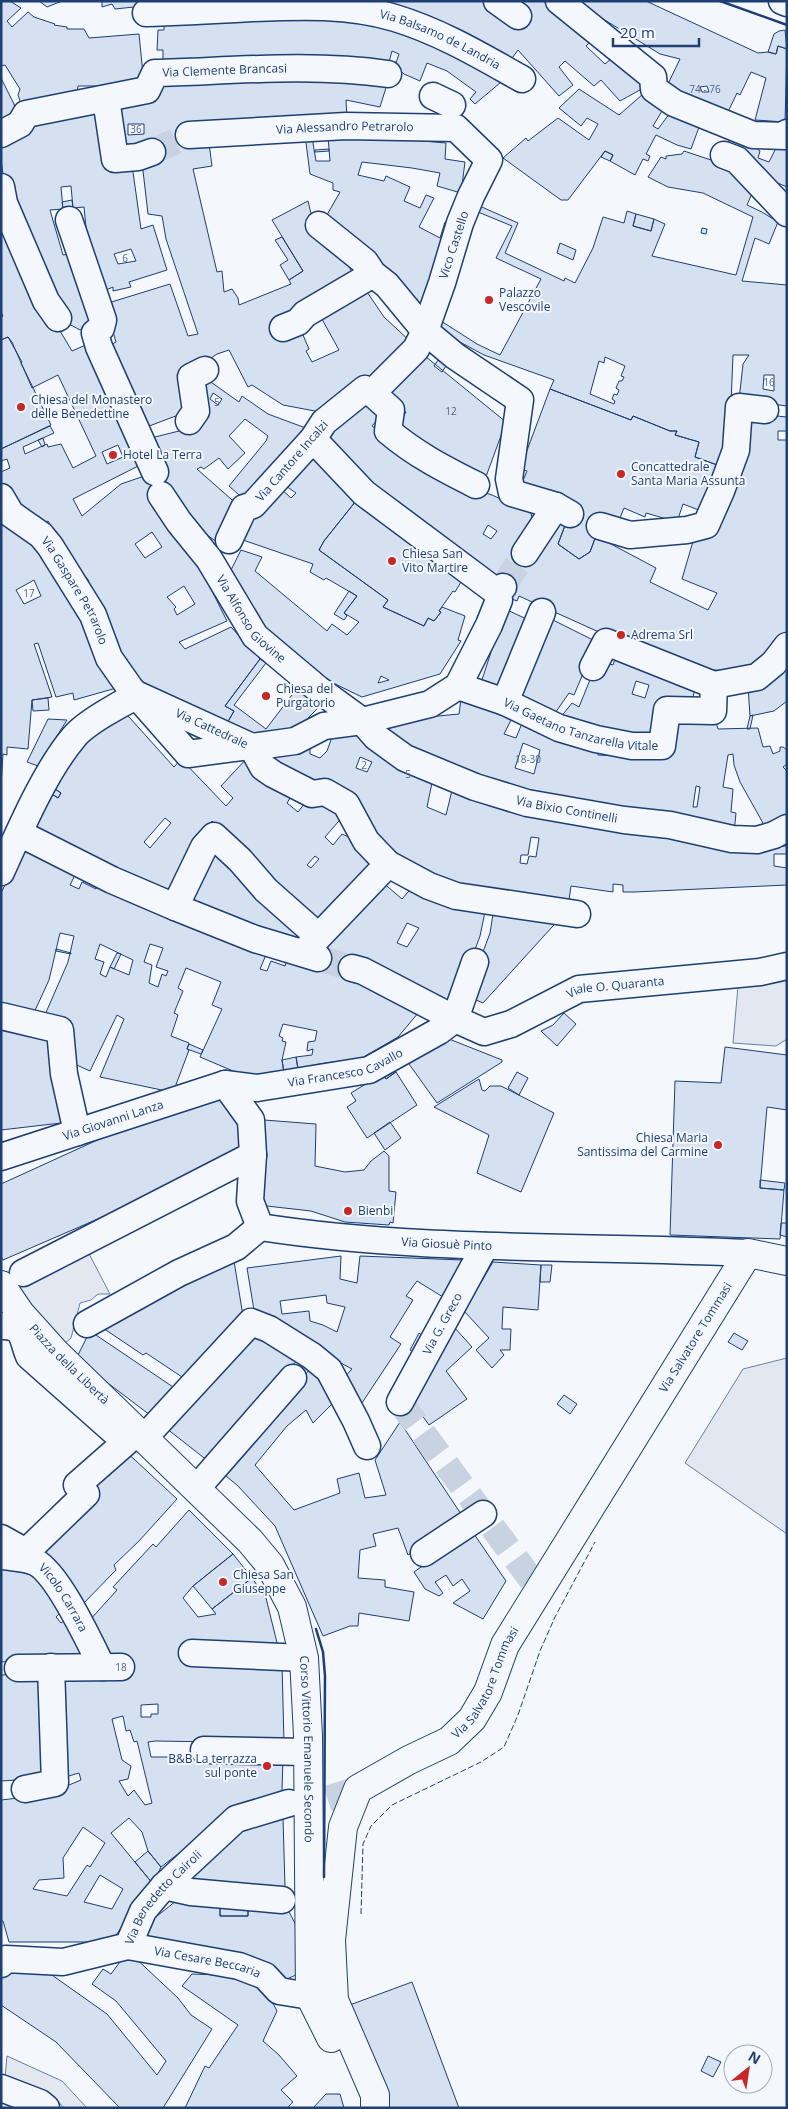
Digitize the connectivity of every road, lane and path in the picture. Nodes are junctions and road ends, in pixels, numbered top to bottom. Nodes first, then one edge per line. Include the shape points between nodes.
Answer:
1 (559, 1) edge
2 (782, 1) edge
3 (787, 3) edge
4 (146, 13) dead end
5 (388, 74) dead end
6 (522, 78) dead end
7 (106, 99) junction
8 (787, 133) edge
9 (1, 134) edge
10 (188, 135) tunnel mouth
11 (152, 152) tunnel mouth
12 (724, 155) dead end
13 (489, 160) joint
14 (3, 195) edge
15 (787, 213) edge
16 (69, 220) dead end
17 (318, 225) dead end
18 (373, 274) junction
19 (58, 318) dead end
20 (283, 328) dead end
21 (425, 331) junction
22 (205, 370) dead end
23 (372, 393) junction
24 (765, 410) dead end
25 (189, 421) dead end
26 (313, 439) junction
27 (476, 486) dead end
28 (1, 497) edge
29 (600, 526) dead end
30 (229, 540) dead end
31 (525, 553) tunnel mouth
32 (542, 612) dead end
33 (787, 646) edge
34 (593, 667) dead end
35 (714, 685) junction
36 (458, 686) junction
37 (138, 695) junction
38 (505, 702) junction
39 (362, 721) junction
40 (250, 747) junction
41 (787, 828) edge
42 (19, 834) junction
43 (388, 864) junction
44 (1, 872) edge
45 (175, 906) junction
46 (577, 914) dead end
47 (313, 949) junction
48 (475, 962) dead end
49 (787, 966) edge
50 (352, 968) tunnel mouth
51 (1, 1016) edge
52 (455, 1019) junction
53 (225, 1084) junction
54 (77, 1132) junction
55 (253, 1155) junction
56 (1, 1157) edge
57 (260, 1227) junction
58 (486, 1246) junction
59 (748, 1253) junction
60 (787, 1261) edge
61 (12, 1279) edge
62 (8, 1318) edge
63 (87, 1324) dead end
64 (293, 1378) dead end
65 (400, 1402) dead end
66 (143, 1439) junction
67 (367, 1446) dead end
68 (196, 1490) junction
69 (483, 1514) dead end
70 (1, 1538) edge
71 (424, 1553) dead end
72 (1, 1555) edge
73 (192, 1654) dead end
74 (304, 1658) junction
75 (51, 1667) junction
76 (18, 1668) dead end
77 (204, 1750) dead end
78 (306, 1752) junction
79 (24, 1789) dead end
80 (289, 1803) tunnel mouth
81 (164, 1886) junction
82 (282, 1900) dead end
83 (128, 1946) junction
84 (1, 1964) edge
85 (310, 1996) junction
86 (1, 2088) edge
87 (46, 2108) edge
88 (364, 2108) edge
89 (375, 2108) edge

1 - 8 street via 653,77 654,89 674,103 753,135 785,136
2 - 3 street
4 - 6 street, Via Balsamo de Landria via 322,6 350,9 395,18 456,42
5 - 7 street, Via Clemente Brancasi via 360,70 289,69 154,74 147,90
7 - 9 street, Via Clemente Brancasi via 26,114 20,124
7 - 11 street via 115,159
10 - 13 street, Via Alessandro Petrarolo via 346,126 456,128
12 - 15 street via 737,160
13 - 21 street, Vico Castello via 460,223
14 - 19 street via 46,301
16 - 39 street, Via Alfonso Giovine via 103,320 95,333 99,347 158,483 179,522 209,559 255,636
17 - 18 street via 365,262
18 - 20 street via 305,314 298,322
18 - 21 street via 387,285
21 - 23 street, Via Cantore Incalzi via 416,348
21 - 31 street via 455,356 520,400 509,479 512,493 563,510
22 - 25 street via 192,377 196,411
23 - 26 street, Via Cantore Incalzi via 365,389 324,422
23 - 27 street via 391,410 388,431 424,458
24 - 29 street via 739,408 736,450 706,525 688,530 630,535
26 - 30 street, Via Cantore Incalzi via 253,505 244,508
26 - 36 street via 364,493 500,590 489,625
28 - 37 street, Via Gaspare Petrarolo via 11,514 41,535 50,546 93,615 109,658
32 - 38 street
33 - 35 street via 757,677
34 - 35 street via 606,642
35 - 38 street, Via Gaetano Tanzarella Vitale via 713,711 667,710 662,746 632,746 596,740 559,728
36 - 38 street, Via Gaetano Tanzarella Vitale
36 - 39 street, Via Cattedrale via 430,704
37 - 40 street, Via Gaspare Petrarolo via 188,754
37 - 42 street via 75,735 51,771
39 - 40 street, Via Cattedrale via 324,726 295,741
39 - 41 street, Via Bixio Continelli via 376,737 406,758 475,787 526,803 670,825 732,839 757,840
40 - 43 street via 263,767 273,774 312,794 325,792 346,804 366,841
42 - 44 street
42 - 45 street via 112,880
43 - 46 street via 428,886 456,896
43 - 47 street
45 - 47 street via 255,938
45 - 47 street via 204,847 214,836 240,860
48 - 52 street
49 - 52 street, Viale O. Quaranta via 760,972 579,989 511,1024 484,1032
50 - 52 street, Viale O. Quaranta
51 - 54 street via 60,1030 64,1074
52 - 53 street, Via Francesco Cavallo via 369,1070 256,1088
53 - 54 street, Via Giovanni Lanza
53 - 55 street via 252,1120
54 - 56 street, Via Giovanni Lanza
55 - 57 street via 250,1201
55 - 61 street
57 - 58 street, Via Giosuè Pinto via 309,1234
57 - 63 street via 236,1247 178,1273
58 - 59 street, Via Giosuè Pinto
58 - 65 street, Via G. Greco
59 - 60 street, Via Giosuè Pinto
59 - 89 street, Via Salvatore Tommasi via 505,1645 488,1692 472,1719 449,1741 358,1789 343,1827 331,1940 334,2000 375,2095
61 - 62 street, Piazza della Libertà
62 - 66 street, Piazza della Libertà via 55,1352
62 - 70 street via 8,1326 16,1328 24,1336 29,1356 126,1442 77,1485 86,1494 26,1552
64 - 68 street
66 - 67 street via 251,1322 269,1329 329,1370
66 - 68 street, Corso Vittorio Emanuele Secondo
68 - 74 street, Corso Vittorio Emanuele Secondo via 250,1541 270,1565 292,1608
69 - 71 street
72 - 75 street, Vicolo Carrara via 35,1562 50,1573 78,1620 112,1667
73 - 74 street
74 - 78 street, Corso Vittorio Emanuele Secondo
75 - 76 street
75 - 79 street via 55,1783
77 - 78 street
78 - 85 street, Corso Vittorio Emanuele Secondo
80 - 81 street, Via Benedetto Cairoli via 236,1819
81 - 82 street via 191,1892
81 - 83 street, Via Benedetto Cairoli via 143,1911
83 - 84 street, Via Benedetto Cairoli via 63,1962 6,1960
83 - 85 street, Via Cesare Beccaria via 239,1966 266,1976 279,1991
85 - 88 street, Corso Vittorio Emanuele Secondo
86 - 87 street

